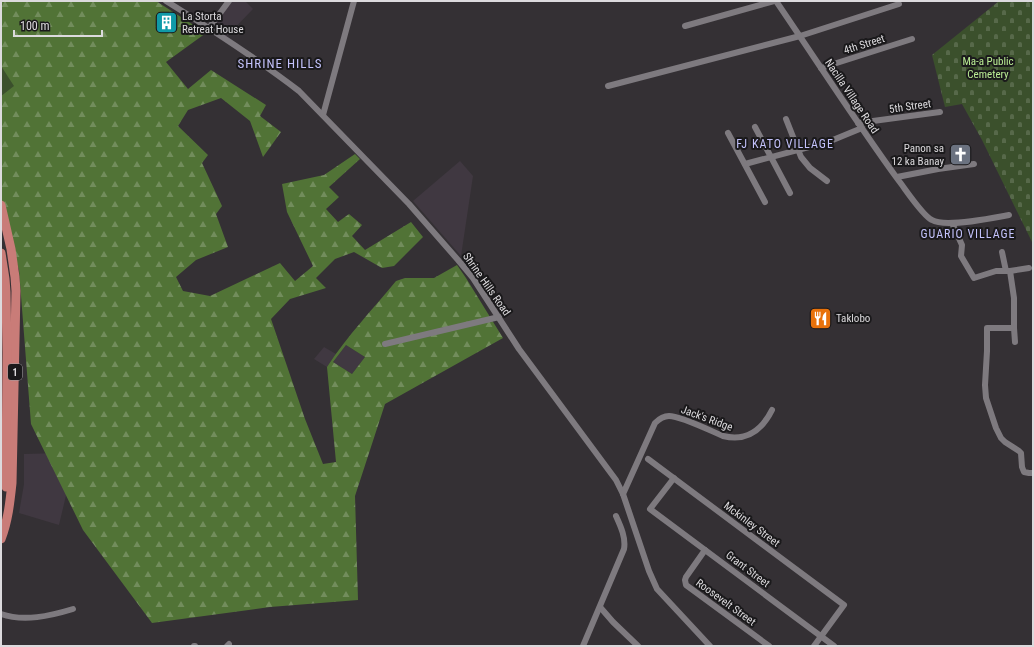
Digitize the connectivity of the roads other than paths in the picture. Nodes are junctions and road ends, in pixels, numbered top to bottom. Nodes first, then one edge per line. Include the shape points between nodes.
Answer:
1 (166, 1) edge
2 (229, 1) edge
3 (354, 1) edge
4 (778, 1) edge
5 (899, 4) dead end
6 (685, 26) dead end
7 (209, 28) junction
8 (800, 36) junction
9 (912, 39) dead end
10 (821, 68) junction
11 (608, 86) dead end
12 (940, 112) dead end
13 (323, 115) junction
14 (786, 119) dead end
15 (860, 126) junction
16 (755, 127) dead end
17 (728, 133) dead end
18 (798, 150) junction
19 (771, 158) junction
20 (745, 164) junction
21 (974, 164) dead end
22 (897, 177) junction
23 (827, 181) dead end
24 (790, 193) dead end
25 (765, 202) dead end
26 (1, 205) edge
27 (1009, 215) dead end
28 (952, 223) junction
29 (1002, 252) dead end
30 (1, 253) edge
31 (1029, 268) dead end
32 (1008, 271) junction
33 (498, 317) junction
34 (1014, 328) junction
35 (1015, 342) dead end
36 (385, 344) dead end
37 (7, 405) edge
38 (772, 410) dead end
39 (7, 426) edge
40 (648, 459) dead end
41 (1033, 473) edge
42 (674, 478) junction
43 (623, 494) junction
44 (616, 516) dead end
45 (1, 520) edge
46 (1, 539) edge
47 (705, 550) junction
48 (600, 607) junction
49 (72, 609) dead end
50 (1, 614) edge
51 (821, 636) junction
52 (631, 639) junction
53 (583, 646) edge
54 (628, 646) edge
55 (638, 646) edge
56 (710, 646) edge
57 (769, 646) edge
58 (814, 646) edge
59 (834, 646) edge

1 - 7 street, Shrine Hills Road
2 - 7 street
3 - 13 street
4 - 6 street
4 - 8 street, Nacilla Village Road
5 - 8 street
7 - 13 street, Shrine Hills Road via 299,91
8 - 10 street, Nacilla Village Road
8 - 11 street
9 - 10 street, 4th Street
10 - 15 street, Nacilla Village Road
12 - 15 street, 5th Street
13 - 33 street, Shrine Hills Road via 436,233 468,272
14 - 18 street
15 - 18 street, 5th Street via 843,137
15 - 22 street, Nacilla Village Road
16 - 19 street
17 - 20 street
18 - 19 street, 5th Street
18 - 23 street via 805,163
19 - 20 street, 5th Street
19 - 24 street
20 - 25 street
21 - 22 street via 938,168
22 - 28 street, Nacilla Village Road via 928,218 936,222
26 - 37 highway, 1 via 15,277
27 - 28 street, Nacilla Village Road
28 - 32 street via 962,245 961,256 974,278 989,272
29 - 32 street
30 - 37 highway, 1 via 6,292
31 - 32 street
32 - 34 street via 1014,298
33 - 36 street
33 - 43 street, Shrine Hills Road via 616,480
34 - 35 street
34 - 41 street via 987,328 985,392 1001,438 1021,453 1024,472
37 - 39 highway, 1
38 - 43 street, Jack's Ridge via 755,431 738,438 723,436 674,417 659,419
39 - 45 highway, 1 via 6,482
39 - 46 highway, 1 via 12,483 8,519
40 - 42 street, Mckinley Street
42 - 47 street, Grant Street via 650,509
42 - 51 street, Mckinley Street via 844,605
43 - 56 street, Shrine Hills Road via 657,588
44 - 48 street via 624,538 624,550
47 - 51 street, Grant Street
47 - 57 street, Roosevelt Street via 686,577 686,585
48 - 52 street
48 - 53 street
49 - 50 street via 35,617 11,617
51 - 58 street
51 - 59 street, Grant Street
52 - 54 street
52 - 55 street

